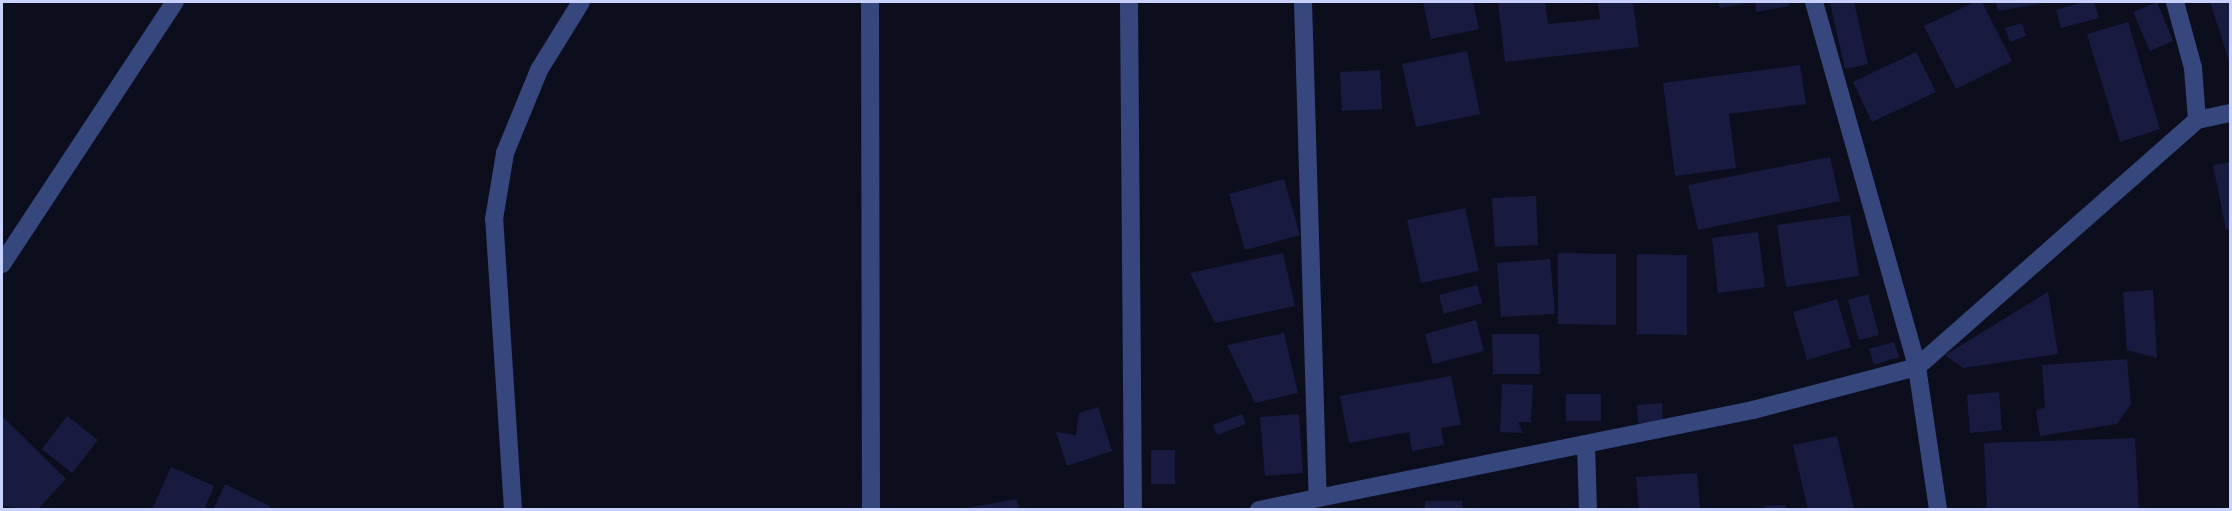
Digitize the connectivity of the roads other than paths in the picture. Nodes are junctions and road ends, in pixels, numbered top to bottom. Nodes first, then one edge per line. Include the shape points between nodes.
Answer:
1 (175, 2) edge
2 (580, 2) edge
3 (870, 2) edge
4 (1130, 2) edge
5 (1303, 2) edge
6 (1814, 2) edge
7 (2175, 2) edge
8 (2230, 113) edge
9 (2197, 120) junction
10 (2, 264) edge
11 (1917, 367) junction
12 (1586, 444) junction
13 (1318, 496) junction
14 (513, 510) edge
15 (871, 510) edge
16 (1132, 510) edge
17 (1259, 510) edge
18 (1588, 510) edge
19 (1938, 510) edge

1 - 10 street
2 - 14 street via 539,70 505,153 494,219
3 - 15 street
4 - 16 street
5 - 13 street
6 - 11 street
7 - 9 street via 2193,68
8 - 9 street
9 - 11 street
11 - 12 street via 1753,410
11 - 19 street
12 - 13 street
12 - 18 street
13 - 17 street

